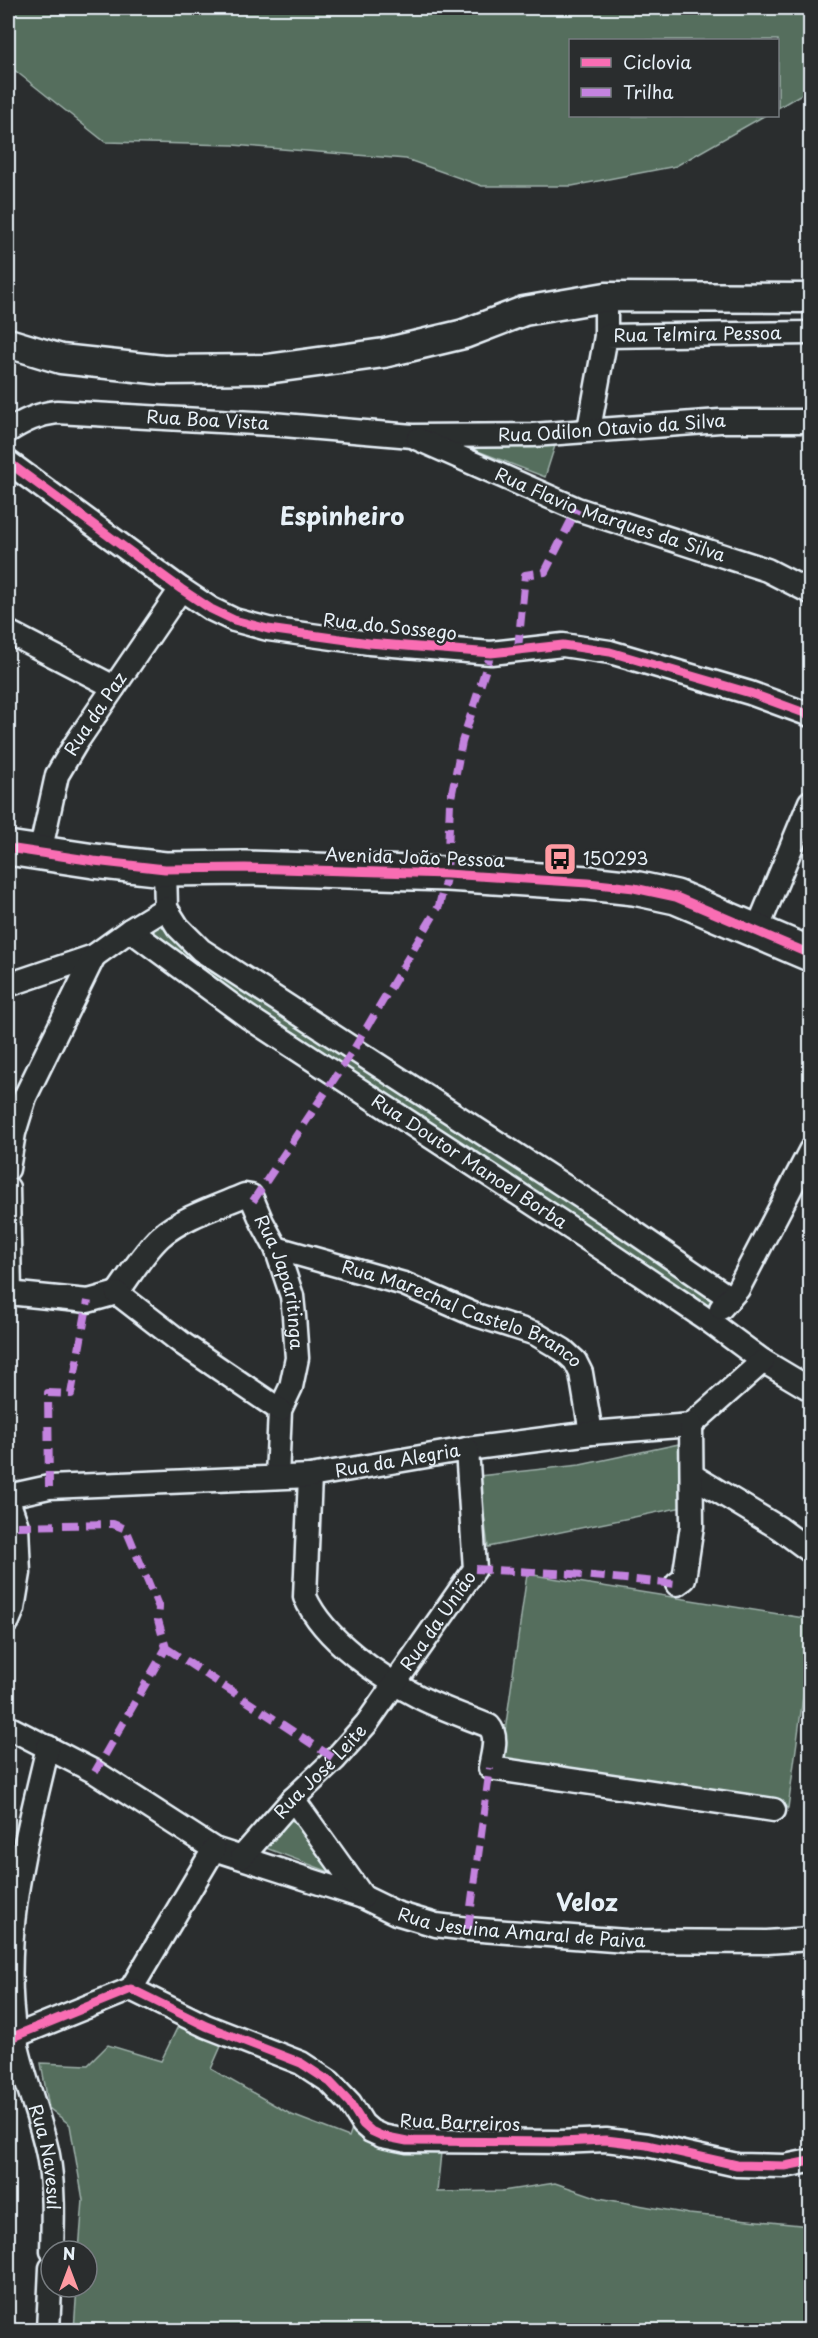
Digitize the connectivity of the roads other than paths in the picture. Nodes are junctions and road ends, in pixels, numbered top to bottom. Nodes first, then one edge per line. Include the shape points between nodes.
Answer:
1 (606, 297) junction
2 (810, 298) edge
3 (810, 333) edge
4 (606, 336) junction
5 (8, 343) edge
6 (810, 422) edge
7 (589, 429) junction
8 (8, 431) edge
9 (412, 436) junction
10 (8, 462) edge
11 (181, 589) junction
12 (810, 592) edge
13 (8, 632) edge
14 (114, 687) junction
15 (810, 715) edge
16 (810, 802) edge
17 (806, 830) edge
18 (8, 848) edge
19 (40, 853) junction
20 (165, 869) junction
21 (166, 908) junction
22 (130, 930) junction
23 (757, 930) junction
24 (810, 954) edge
25 (94, 956) junction
26 (8, 985) edge
27 (418, 1091) junction
28 (403, 1119) junction
29 (810, 1151) edge
30 (515, 1154) junction
31 (8, 1169) edge
32 (502, 1184) junction
33 (8, 1188) edge
34 (615, 1219) junction
35 (598, 1246) junction
36 (276, 1248) junction
37 (9, 1293) edge
38 (117, 1293) junction
39 (730, 1298) junction
40 (709, 1321) junction
41 (763, 1361) junction
42 (810, 1389) edge
43 (280, 1410) junction
44 (691, 1425) junction
45 (591, 1434) junction
46 (467, 1449) junction
47 (310, 1476) junction
48 (693, 1476) junction
49 (277, 1478) junction
50 (8, 1498) edge
51 (810, 1551) edge
52 (677, 1584) dead end
53 (8, 1621) edge
54 (396, 1684) junction
55 (8, 1727) edge
56 (48, 1747) junction
57 (293, 1798) junction
58 (774, 1810) dead end
59 (214, 1849) junction
60 (242, 1857) junction
61 (363, 1897) junction
62 (810, 1940) edge
63 (131, 1989) junction
64 (15, 2036) junction
65 (810, 2161) edge
66 (52, 2239) edge
67 (50, 2299) edge
68 (48, 2331) edge

1 - 2 street, Rua Telmira Pessoa
1 - 4 street
1 - 5 street, Rua Telmira Pessoa via 524,311 464,334 384,353 267,369 163,370 61,359
3 - 4 street, Rua Telmira Pessoa
4 - 7 street, Rua Telmira Pessoa
6 - 7 street, Rua Odilon Otavio da Silva via 720,421
7 - 9 street, Rua Odilon Otavio da Silva via 533,435
8 - 9 street, Rua Boa Vista via 43,413 57,412
9 - 12 street, Rua Flavio Marques da Silva via 577,509 766,570
10 - 11 street, Rua do Sossego
11 - 14 street, Rua da Paz
11 - 15 street, Rua do Sossego via 234,620 268,629 369,643 491,653 563,645 610,652
13 - 14 street
14 - 19 street, Rua da Paz via 57,776
16 - 17 street
17 - 23 street
18 - 19 main road, Avenida João Pessoa
19 - 20 main road, Avenida João Pessoa
20 - 21 street
20 - 23 main road, Avenida João Pessoa via 245,868 588,882 676,897
21 - 22 street
21 - 27 street, Rua Doutor Manoel Borba via 201,950
22 - 25 street
22 - 28 street, Rua Doutor Manoel Borba via 248,1017
23 - 24 main road, Avenida João Pessoa
25 - 26 street
25 - 31 street via 26,1096
27 - 28 street
27 - 30 street, Rua Doutor Manoel Borba
28 - 32 street, Rua Doutor Manoel Borba
29 - 39 street
30 - 32 street
30 - 34 street, Rua Doutor Manoel Borba
32 - 35 street, Rua Doutor Manoel Borba
33 - 37 street
34 - 35 street
34 - 39 street, Rua Doutor Manoel Borba
35 - 40 street, Rua Doutor Manoel Borba
36 - 38 street, Rua Japaritinga via 250,1196 245,1195 163,1235
36 - 43 street, Rua Japaritinga via 291,1296 297,1359 291,1387
36 - 45 street, Rua Marechal Castelo Branco via 404,1284 473,1314 536,1334 575,1361 581,1373
37 - 38 street via 88,1301
38 - 43 street
39 - 40 street
40 - 41 street, Rua Doutor Manoel Borba
41 - 42 street, Rua Doutor Manoel Borba
41 - 44 street
43 - 49 street, Rua Japaritinga
44 - 45 street, Rua da Alegria
44 - 48 street
45 - 46 street, Rua da Alegria
46 - 47 street, Rua da Alegria
46 - 54 street, Rua da União via 475,1569
47 - 49 street, Rua da Alegria
47 - 54 street via 305,1597 322,1627
48 - 51 street
48 - 52 street via 692,1526 684,1579
49 - 50 street, Rua da Alegria via 49,1487
50 - 53 street via 17,1526 19,1573
54 - 57 street, Rua José Leite via 335,1759
54 - 58 street via 489,1726 494,1738 490,1768
55 - 56 street, Rua Jesuina Amaral de Paiva
56 - 59 street, Rua Jesuina Amaral de Paiva via 95,1772
56 - 64 street, Rua Navesul via 12,1908 10,1981
57 - 60 street, Rua José Leite
57 - 61 street
59 - 60 street, Rua Jesuina Amaral de Paiva
59 - 63 street
60 - 61 street, Rua Jesuina Amaral de Paiva
61 - 62 street, Rua Jesuina Amaral de Paiva via 396,1913 436,1925 468,1929 626,1941
63 - 64 street
63 - 65 street, Rua Barreiros via 206,2026 301,2063 330,2082 363,2124 382,2136 407,2141 606,2140 737,2165 785,2166
64 - 66 street, Rua Navesul via 48,2156
67 - 68 street

